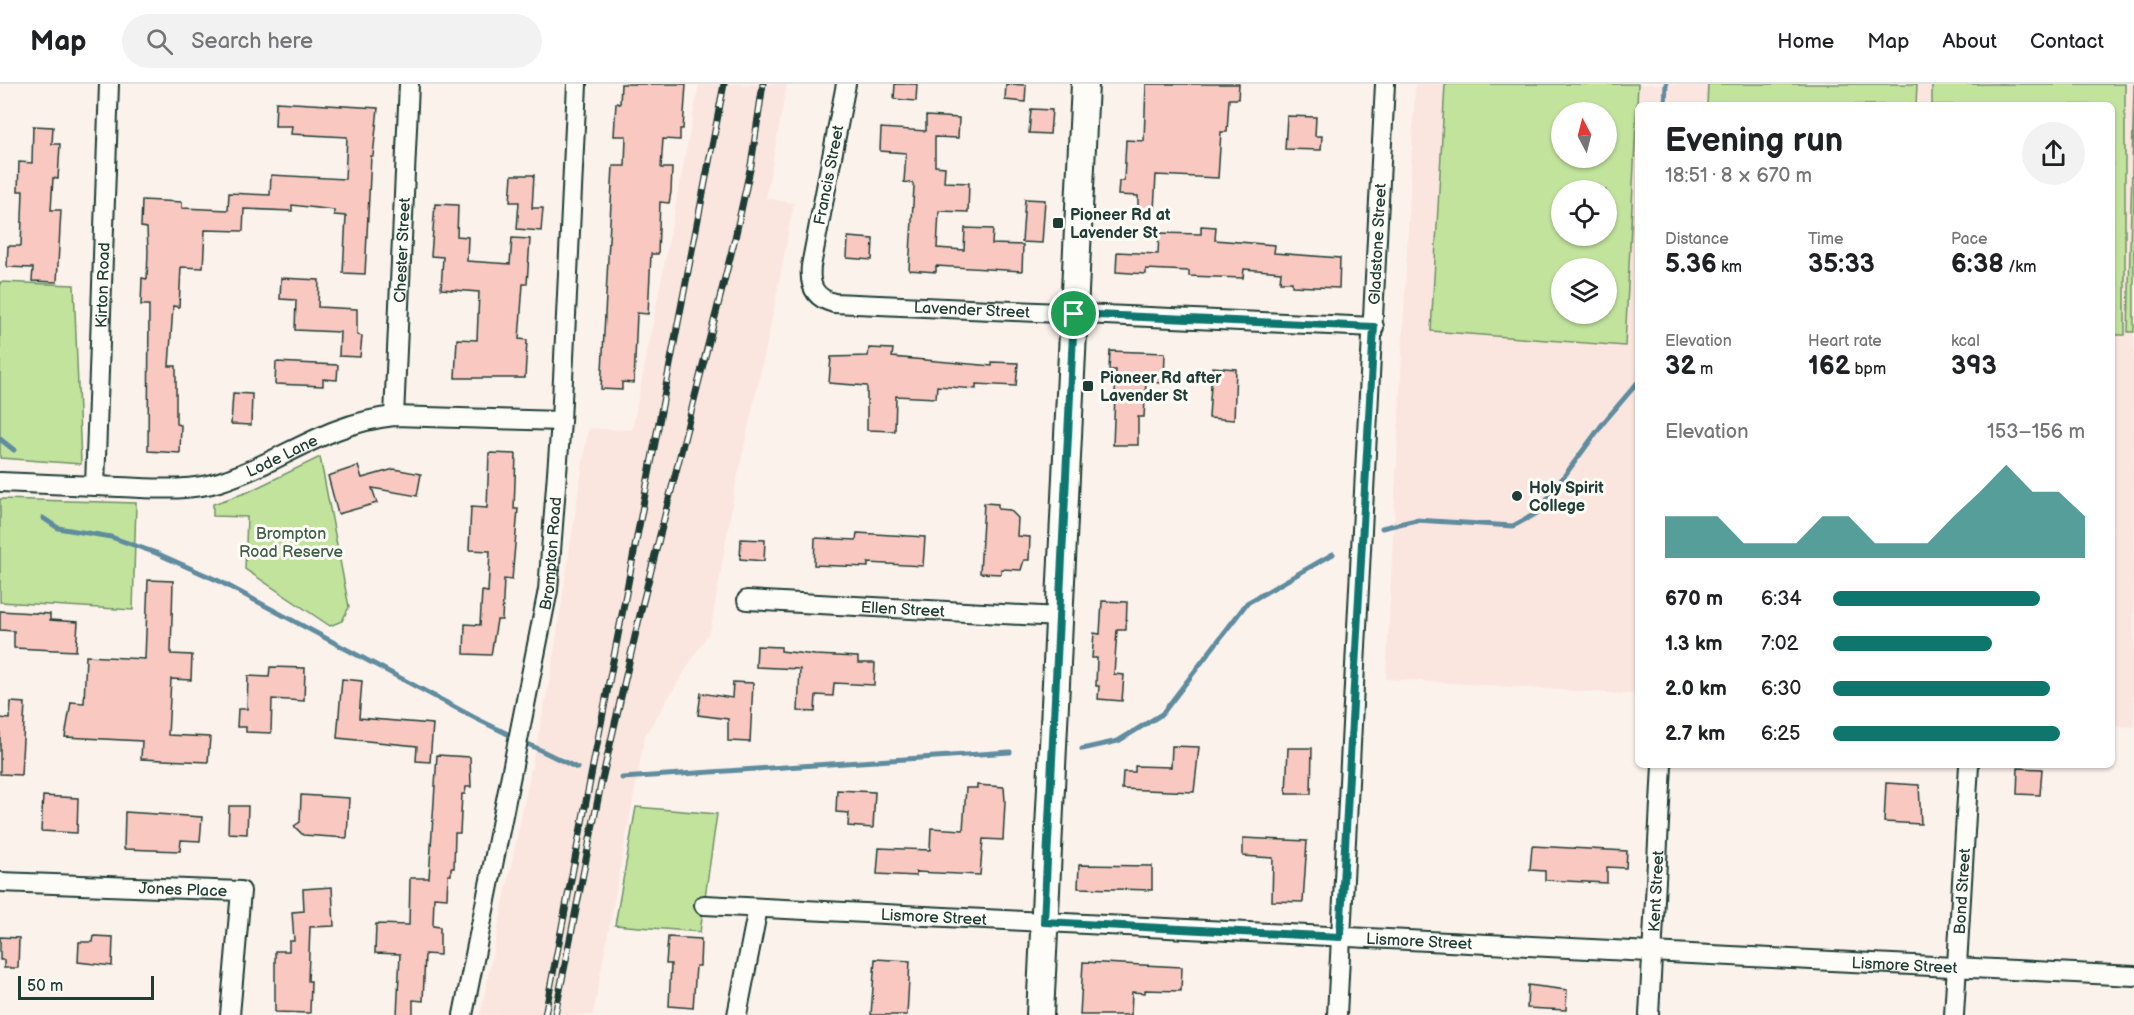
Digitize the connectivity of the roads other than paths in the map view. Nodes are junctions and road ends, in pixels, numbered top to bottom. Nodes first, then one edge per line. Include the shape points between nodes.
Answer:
1 (109, 84) edge
2 (409, 84) edge
3 (577, 84) edge
4 (846, 84) edge
5 (1085, 84) edge
6 (1385, 84) edge
7 (811, 266) joint
8 (1074, 314) junction
9 (1374, 327) junction
10 (394, 416) junction
11 (561, 421) junction
12 (0, 482) edge
13 (95, 486) junction
14 (747, 600) dead end
15 (1059, 617) junction
16 (1662, 768) edge
17 (1969, 768) edge
18 (0, 882) edge
19 (704, 905) dead end
20 (758, 908) junction
21 (1044, 922) junction
22 (1340, 937) junction
23 (1652, 952) junction
24 (1957, 967) junction
25 (2134, 976) edge
26 (230, 1015) edge
27 (464, 1015) edge
28 (737, 1015) edge
29 (1040, 1015) edge
30 (1337, 1015) edge
31 (1648, 1015) edge
32 (1954, 1015) edge

1 - 13 street, Kirton Road
2 - 10 street, Chester Street
3 - 11 street, Brompton Road
4 - 7 street, Francis Street
5 - 8 main road
6 - 9 street, Gladstone Street
7 - 8 street, Lavender Street via 813,290 821,299 834,303
8 - 9 street, Lavender Street
8 - 15 main road
9 - 22 street, Gladstone Street
10 - 11 street, Lode Lane
10 - 13 street, Lode Lane via 341,427 217,483 181,489
11 - 27 street, Brompton Road via 548,590
12 - 13 street, Lode Lane
14 - 15 street, Ellen Street
15 - 21 main road
16 - 23 street, Kent Street
17 - 24 street, Bond Street
18 - 26 street, Jones Place via 241,891
19 - 20 street, Lismore Street
20 - 21 street, Lismore Street
20 - 28 street
21 - 22 street, Lismore Street
21 - 29 main road
22 - 23 street, Lismore Street
22 - 30 street, Gladstone Street
23 - 24 street, Lismore Street
23 - 31 street, Kent Street
24 - 25 street, Lismore Street
24 - 32 street, Bond Street

